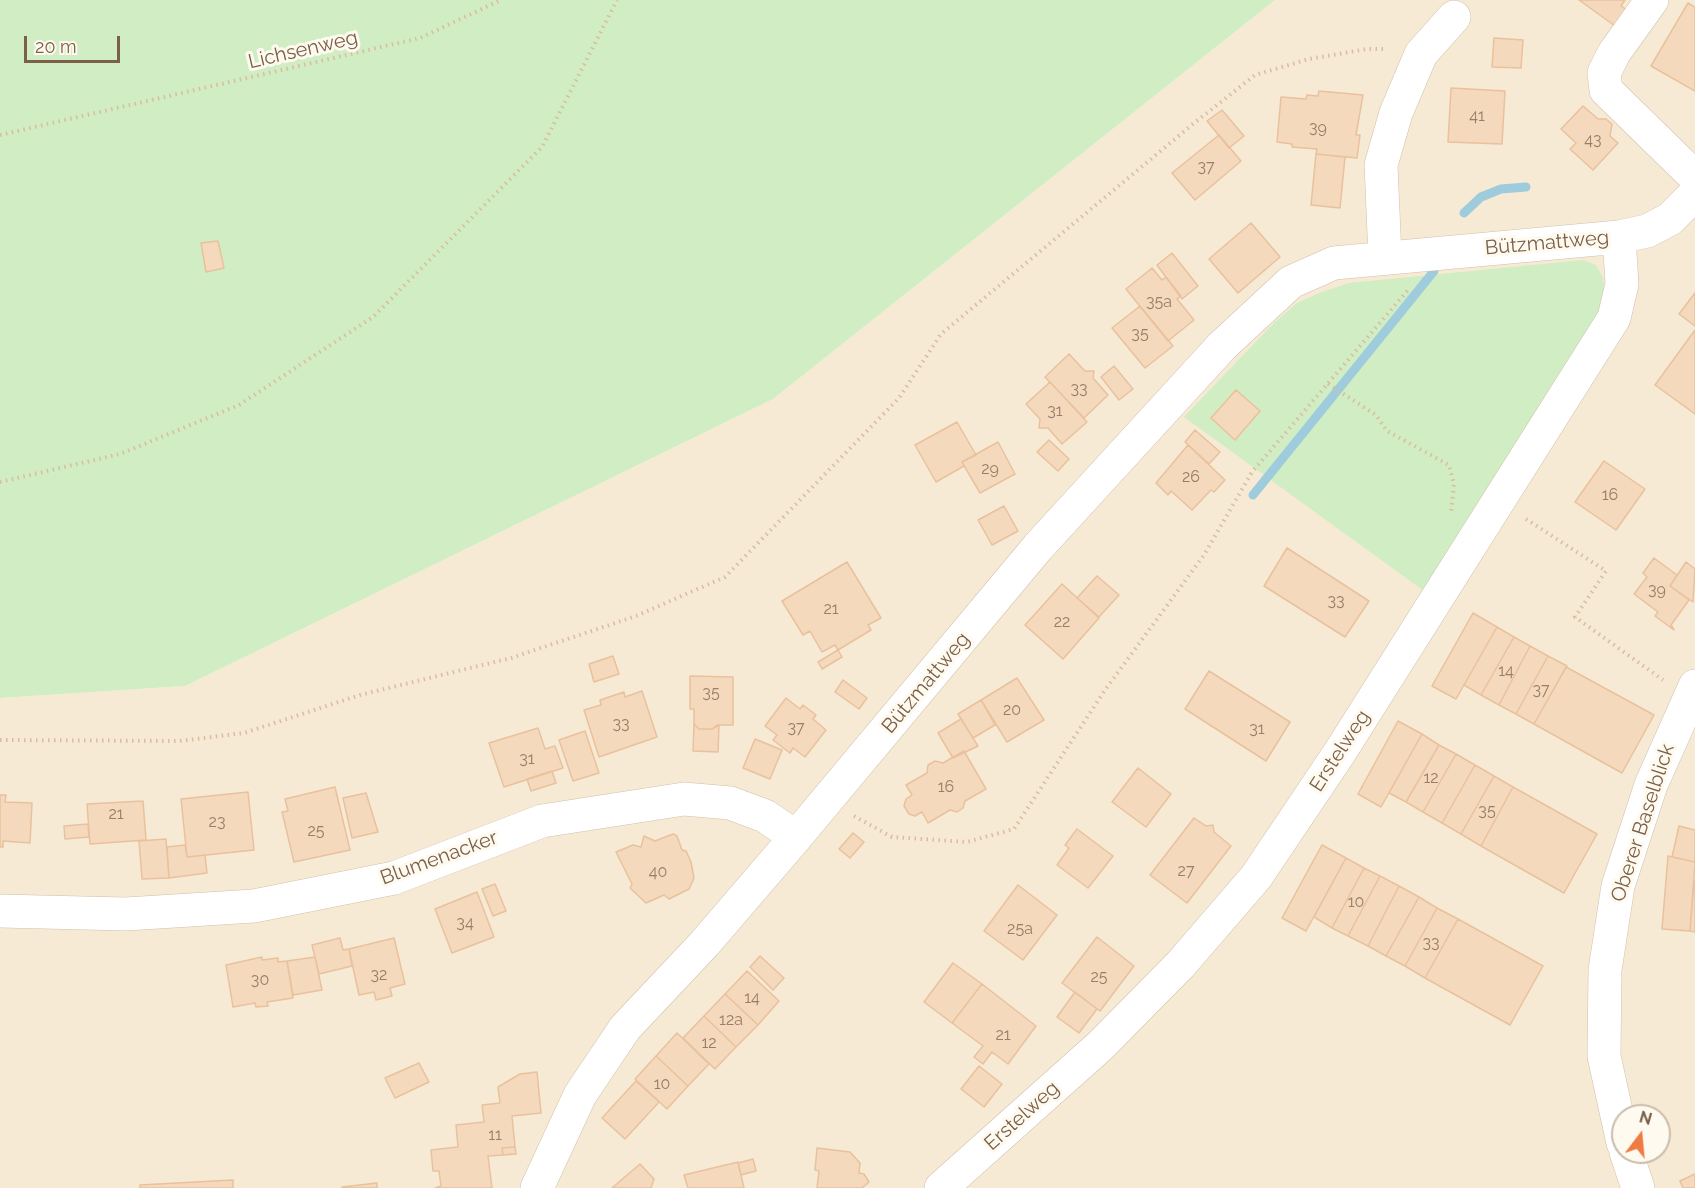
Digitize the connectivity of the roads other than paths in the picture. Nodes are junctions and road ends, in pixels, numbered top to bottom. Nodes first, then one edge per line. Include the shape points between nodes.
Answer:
1 (1652, 0) edge
2 (1454, 17) dead end
3 (1695, 177) edge
4 (1695, 194) edge
5 (1619, 237) junction
6 (1385, 257) junction
7 (1692, 692) edge
8 (796, 837) junction
9 (0, 911) edge
10 (1614, 1104) edge
11 (1630, 1164) edge
12 (537, 1188) edge
13 (941, 1188) edge
14 (1638, 1188) edge

1 - 3 street via 1614,52 1604,73 1606,90
2 - 6 street via 1421,54 1396,113 1381,165
4 - 5 street, Bützmattweg via 1670,219 1647,231
5 - 6 street, Bützmattweg
5 - 13 street, Erstelweg via 1622,285 1614,318 1340,752 1256,877 1181,964 1100,1046
6 - 8 street, Bützmattweg via 1334,263 1291,282 1222,346 1038,547
7 - 10 street, Oberer Baselblick via 1652,785 1618,886 1605,970 1604,1056
8 - 9 street, Blumenacker via 765,816 730,803 684,799 542,821 394,878 254,906 126,914
8 - 12 street, Bützmattweg via 625,1028 580,1095
11 - 14 street

